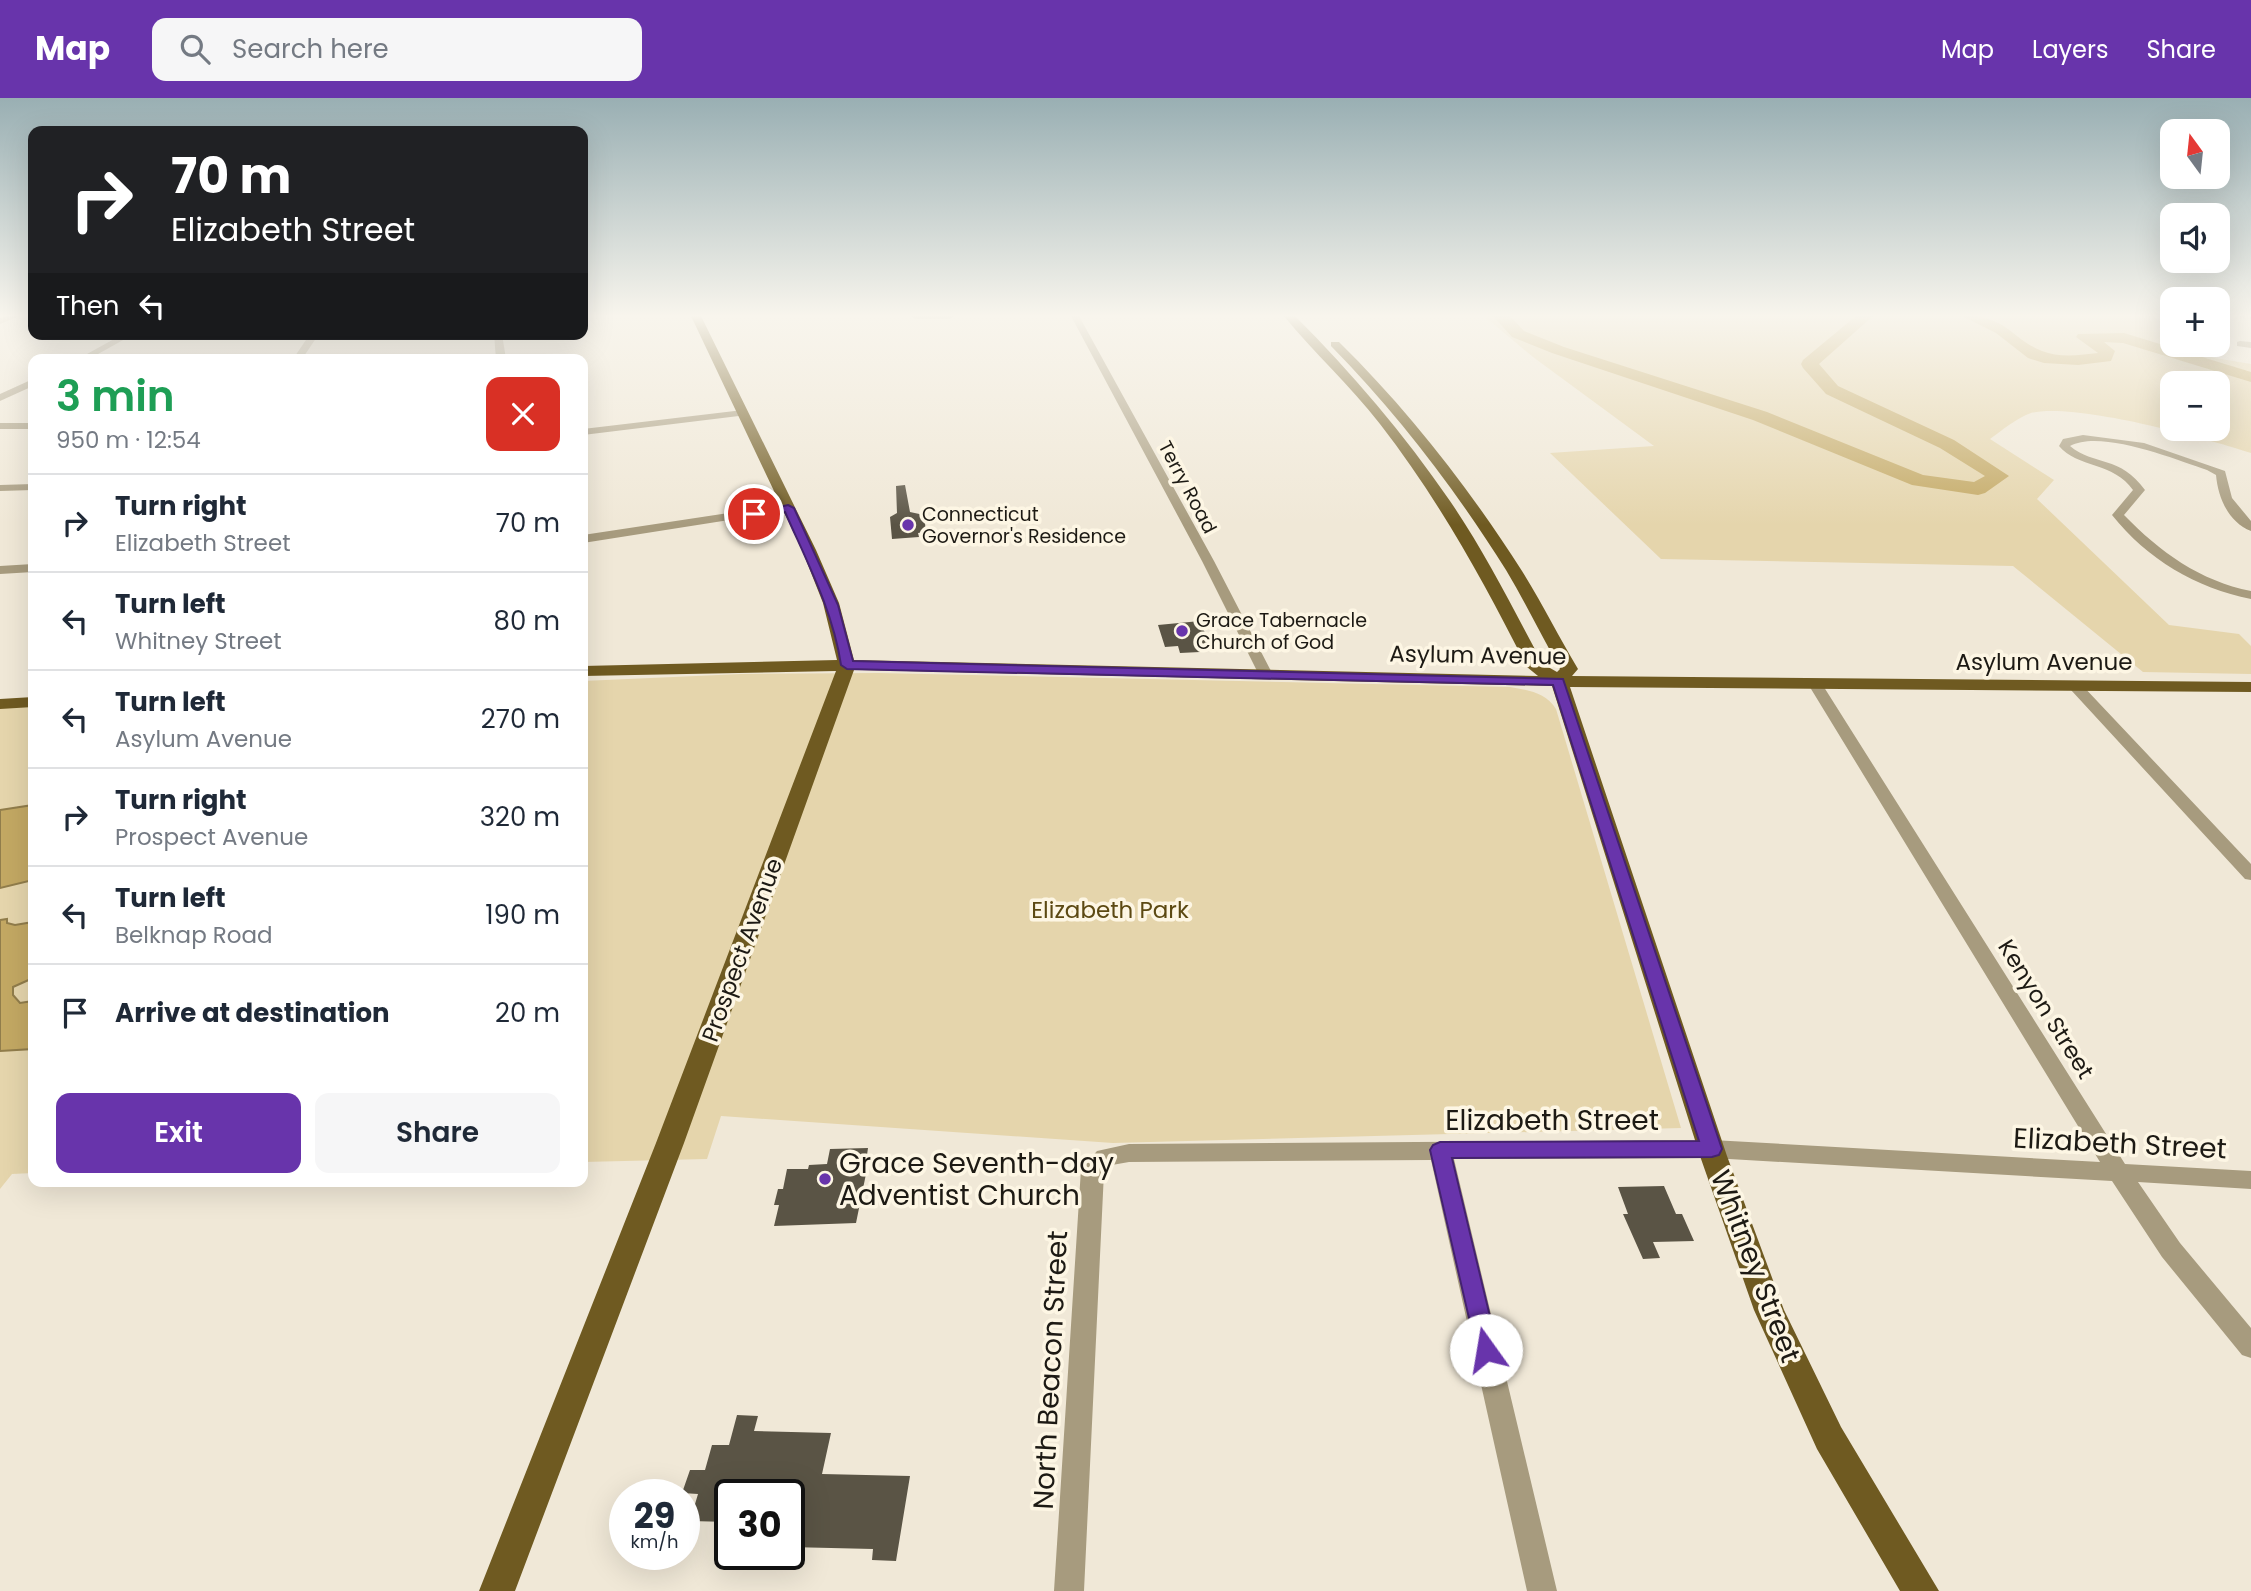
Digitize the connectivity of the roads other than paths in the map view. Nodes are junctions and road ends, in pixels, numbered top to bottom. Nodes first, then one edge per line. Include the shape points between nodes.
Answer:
1 (25, 386) edge
2 (730, 386) edge
3 (1113, 386) edge
4 (1355, 386) edge
5 (1375, 386) edge
6 (0, 398) edge
7 (743, 413) junction
8 (1406, 421) junction
9 (1385, 422) junction
10 (0, 426) edge
11 (28, 426) edge
12 (588, 431) edge
13 (28, 487) edge
14 (0, 488) edge
15 (1444, 503) junction
16 (1469, 503) junction
17 (788, 508) junction
18 (2251, 527) edge
19 (588, 538) edge
20 (28, 568) edge
21 (0, 570) edge
22 (1515, 573) junction
23 (1487, 574) junction
24 (2251, 595) edge
25 (847, 665) junction
26 (704, 670) junction
27 (588, 671) edge
28 (1266, 676) junction
29 (588, 679) edge
30 (1559, 681) junction
31 (1815, 684) junction
32 (2076, 687) junction
33 (2251, 687) edge
34 (28, 696) edge
35 (0, 697) edge
36 (28, 702) edge
37 (0, 704) edge
38 (2251, 875) edge
39 (1712, 1149) junction
40 (1440, 1150) junction
41 (1105, 1157) joint
42 (2119, 1172) junction
43 (2251, 1180) edge
44 (2251, 1347) edge
45 (497, 1591) edge
46 (1069, 1591) edge
47 (1542, 1591) edge
48 (1921, 1591) edge

1 - 6 street
2 - 7 main road
3 - 28 street, Terry Road
4 - 9 main road
5 - 8 main road
7 - 12 street
7 - 17 main road
8 - 9 main road
8 - 16 main road
9 - 15 main road
10 - 11 street
13 - 14 street
15 - 16 main road
15 - 23 main road
16 - 22 main road
17 - 19 street
17 - 25 main road via 832,605
18 - 24 street via 2233,512 2225,499 2221,473 2211,468 2109,440 2075,439 2064,446 2134,481 2139,490 2118,515 2154,550 2197,579
20 - 21 street
22 - 23 main road
22 - 30 main road, Whitney Street via 1569,669
23 - 30 main road via 1535,667
25 - 26 main road, Asylum Avenue
25 - 28 main road, Asylum Avenue
25 - 45 main road, Prospect Avenue
26 - 27 main road, Asylum Avenue
26 - 29 main road, Asylum Avenue
28 - 30 main road, Asylum Avenue
30 - 31 main road, Asylum Avenue
30 - 39 main road, Whitney Street
31 - 32 main road, Asylum Avenue
31 - 42 street, Kenyon Street
32 - 33 main road, Asylum Avenue
32 - 38 street
34 - 35 main road
36 - 37 main road
39 - 40 street, Elizabeth Street
39 - 42 street, Elizabeth Street
39 - 48 main road, Whitney Street via 1749,1258 1802,1386 1850,1477
40 - 41 street, Elizabeth Street
40 - 47 street
41 - 46 street, North Beacon Street via 1093,1169
42 - 43 street, Elizabeth Street
42 - 44 street, Kenyon Street via 2171,1250

